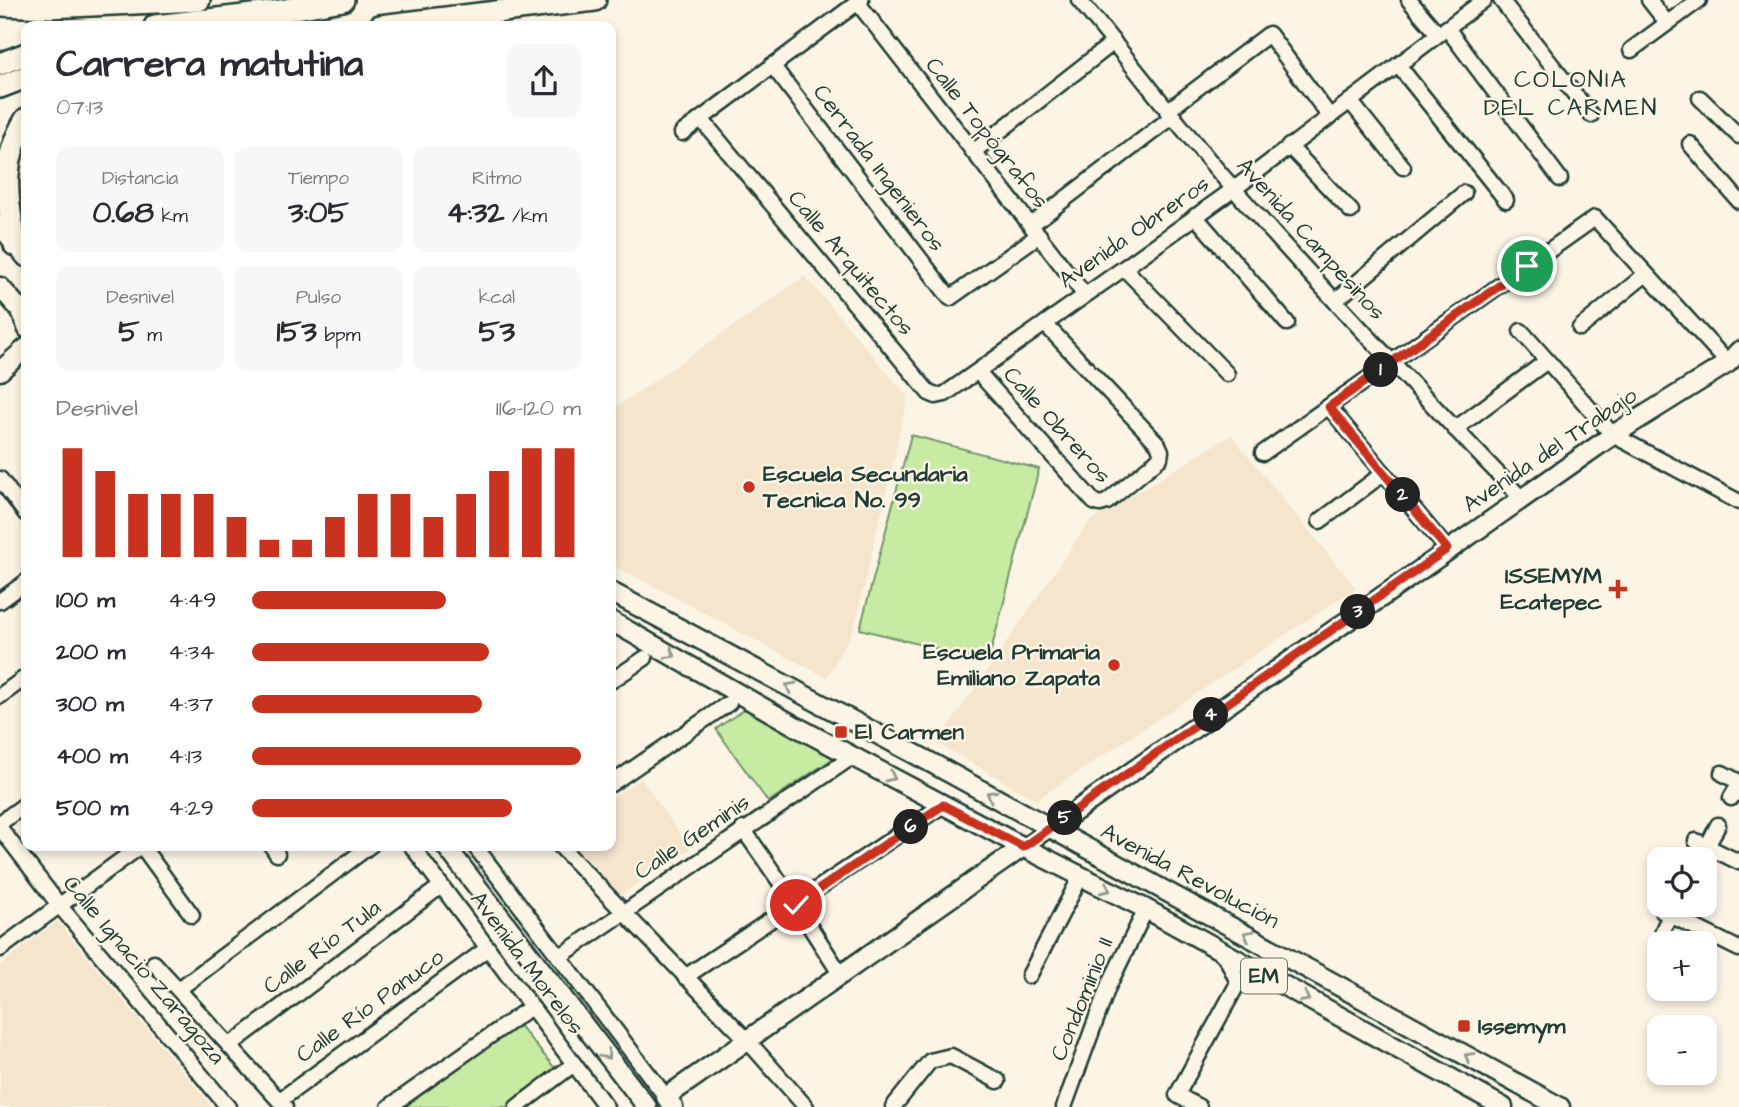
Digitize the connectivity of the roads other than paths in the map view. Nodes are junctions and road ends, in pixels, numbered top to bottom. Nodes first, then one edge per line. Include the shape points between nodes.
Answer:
1 (199, 0) edge
2 (343, 0) edge
3 (595, 0) edge
4 (1079, 0) edge
5 (1409, 0) edge
6 (1484, 0) edge
7 (1501, 0) edge
8 (1649, 0) edge
9 (1699, 0) edge
10 (860, 1) edge
11 (0, 5) edge
12 (200, 21) edge
13 (421, 21) edge
14 (1667, 23) junction
15 (1443, 31) junction
16 (1114, 42) junction
17 (1631, 50) dead end
18 (21, 56) edge
19 (0, 64) edge
20 (772, 65) junction
21 (1398, 65) junction
22 (21, 78) edge
23 (0, 87) edge
24 (1700, 98) dead end
25 (1350, 102) junction
26 (1169, 114) junction
27 (1591, 115) dead end
28 (1330, 117) junction
29 (701, 119) junction
30 (21, 125) edge
31 (1736, 128) edge
32 (682, 133) dead end
33 (1690, 144) dead end
34 (1289, 146) junction
35 (973, 152) junction
36 (1402, 167) dead end
37 (1560, 179) dead end
38 (1234, 189) junction
39 (1464, 193) dead end
40 (1506, 200) dead end
41 (1739, 201) edge
42 (1351, 211) dead end
43 (1195, 216) junction
44 (0, 225) edge
45 (1035, 230) junction
46 (20, 251) edge
47 (1124, 268) junction
48 (1646, 274) junction
49 (0, 287) edge
50 (1084, 295) junction
51 (1335, 301) junction
52 (21, 306) edge
53 (1287, 323) dead end
54 (1045, 324) junction
55 (1580, 328) dead end
56 (1521, 331) dead end
57 (21, 352) edge
58 (1733, 357) edge
59 (1547, 362) junction
60 (1392, 363) junction
61 (0, 371) edge
62 (978, 372) junction
63 (1227, 374) dead end
64 (1329, 407) junction
65 (1455, 429) junction
66 (1613, 435) junction
67 (1263, 453) dead end
68 (1384, 473) junction
69 (0, 479) edge
70 (1521, 498) junction
71 (1739, 502) edge
72 (21, 507) edge
73 (1320, 521) dead end
74 (1447, 549) junction
75 (21, 586) edge
76 (616, 595) edge
77 (0, 601) edge
78 (616, 624) edge
79 (645, 657) dead end
80 (616, 677) edge
81 (21, 684) edge
82 (0, 696) edge
83 (729, 703) dead end
84 (852, 757) junction
85 (1722, 773) dead end
86 (616, 781) edge
87 (1739, 783) edge
88 (1731, 798) dead end
89 (943, 805) junction
90 (21, 808) edge
91 (0, 823) edge
92 (1718, 825) dead end
93 (0, 828) edge
94 (743, 829) junction
95 (1050, 829) junction
96 (1023, 847) junction
97 (1703, 847) edge
98 (134, 851) edge
99 (146, 851) edge
100 (363, 851) edge
101 (416, 851) edge
102 (450, 851) edge
103 (479, 851) edge
104 (565, 851) edge
105 (1717, 854) edge
106 (1739, 862) edge
107 (1081, 876) junction
108 (442, 886) junction
109 (59, 905) junction
110 (796, 905) junction
111 (1146, 909) junction
112 (624, 911) junction
113 (192, 915) dead end
114 (1667, 917) edge
115 (1682, 917) edge
116 (1663, 930) dead end
117 (488, 948) junction
118 (0, 949) edge
119 (1739, 949) edge
120 (1221, 953) junction
121 (559, 957) junction
122 (154, 963) dead end
123 (841, 975) junction
124 (1029, 976) dead end
125 (685, 977) junction
126 (1267, 978) junction
127 (1238, 983) junction
128 (179, 989) junction
129 (531, 1007) junction
130 (747, 1040) junction
131 (229, 1046) junction
132 (574, 1064) junction
133 (998, 1081) dead end
134 (670, 1102) edge
135 (283, 1104) edge
136 (1554, 1104) edge
137 (228, 1107) edge
138 (389, 1107) edge
139 (517, 1107) edge
140 (606, 1107) edge
141 (647, 1107) edge
142 (806, 1107) edge
143 (893, 1107) edge
144 (1064, 1107) edge
145 (1199, 1107) edge
146 (1503, 1107) edge

1 - 11 highway
2 - 12 highway
3 - 13 highway
4 - 16 street, Avenida Campesinos
5 - 15 street
6 - 15 street, Avenida Obreros
7 - 27 street
8 - 14 street
9 - 14 street
10 - 20 street
10 - 35 street, Calle Topógrafos
14 - 17 street
15 - 21 street, Avenida Obreros
15 - 37 street
16 - 26 street, Avenida Campesinos
16 - 35 street
18 - 19 highway
20 - 29 street
20 - 45 street, Cerrada Ingenieros via 950,298
21 - 25 street, Avenida Obreros
21 - 40 street
22 - 23 highway
24 - 31 street
25 - 28 street, Avenida Obreros
25 - 36 street
26 - 28 street via 1269,34
26 - 38 street, Avenida Campesinos
26 - 45 street
28 - 34 street, Avenida Obreros
29 - 32 street
29 - 62 street, Calle Arquitectos via 929,393 945,394
30 - 46 highway via 7,142 0,179
33 - 41 street
34 - 38 street, Avenida Obreros
34 - 42 street
35 - 45 street, Calle Topógrafos
38 - 43 street, Avenida Obreros
38 - 51 street, Avenida Campesinos
39 - 51 street
43 - 47 street, Avenida Obreros
43 - 53 street
44 - 46 main road
45 - 50 street, Calle Topógrafos
47 - 50 street, Avenida Obreros
47 - 63 street
48 - 55 street
48 - 58 street
48 - 60 street via 1595,218
49 - 52 main road
50 - 54 street, Avenida Obreros
51 - 60 street, Avenida Campesinos
54 - 62 street, Avenida Obreros
54 - 62 street, Calle Obreros via 1161,451 1160,458 1107,502 1094,502
56 - 59 street
57 - 61 main road
58 - 66 main road, Avenida del Trabajo
59 - 65 street
59 - 66 street
60 - 64 street
60 - 65 street, Avenida Campesinos
64 - 67 street
64 - 68 street
65 - 70 street, Avenida Campesinos
66 - 70 main road, Avenida del Trabajo
66 - 71 street
68 - 73 street
68 - 74 street
69 - 72 street
70 - 74 main road, Avenida del Trabajo
74 - 95 main road, Avenida del Trabajo
75 - 77 street
95 -> 76 main road, Avenida Revolución / EM
78 -> 84 main road, EM
79 - 80 street
81 - 82 street
83 - 86 street
84 -> 89 main road, EM
84 - 94 street, Calle Geminis
85 - 87 street
87 - 88 street
89 - 96 main road, EM
89 - 110 street
90 - 91 street
92 - 97 street
93 - 109 street, Calle Ignacio Zaragoza
94 - 110 street
94 - 112 street, Calle Geminis
95 - 96 street, Avenida del Trabajo
136 -> 95 main road, Avenida Revolución / EM
96 - 107 main road, EM
96 - 123 main road, Avenida del Trabajo
98 - 109 street
99 - 113 street
100 - 128 street
101 - 108 street, Avenida Morelos
102 -> 141 main road
103 - 121 street
104 - 112 street
105 - 106 street
107 -> 111 main road, EM
107 - 124 street
108 - 117 street, Avenida Morelos
108 - 131 street, Calle Río Tula
109 - 118 street
109 - 137 street, Calle Ignacio Zaragoza
110 - 123 street
110 - 125 street
111 - 120 main road, EM
111 - 144 street, Condominio II via 1108,987
112 - 121 street, Calle Geminis
112 - 125 street
114 - 116 street
115 - 119 street
117 - 129 street, Avenida Morelos
117 - 135 street, Calle Río Panuco
120 - 126 main road, EM
120 - 127 street
121 - 134 street
122 - 128 street
123 - 130 main road, Avenida del Trabajo
125 - 130 street
126 - 127 street via 1255,976
126 -> 146 main road, EM
127 - 145 street via 1177,1095
128 - 131 street
129 - 132 street, Avenida Morelos
129 - 138 street
130 - 134 main road, Avenida del Trabajo
130 - 142 street
131 - 135 street
132 - 139 street
132 - 140 street, Avenida Morelos
133 - 143 street via 951,1056 930,1061

